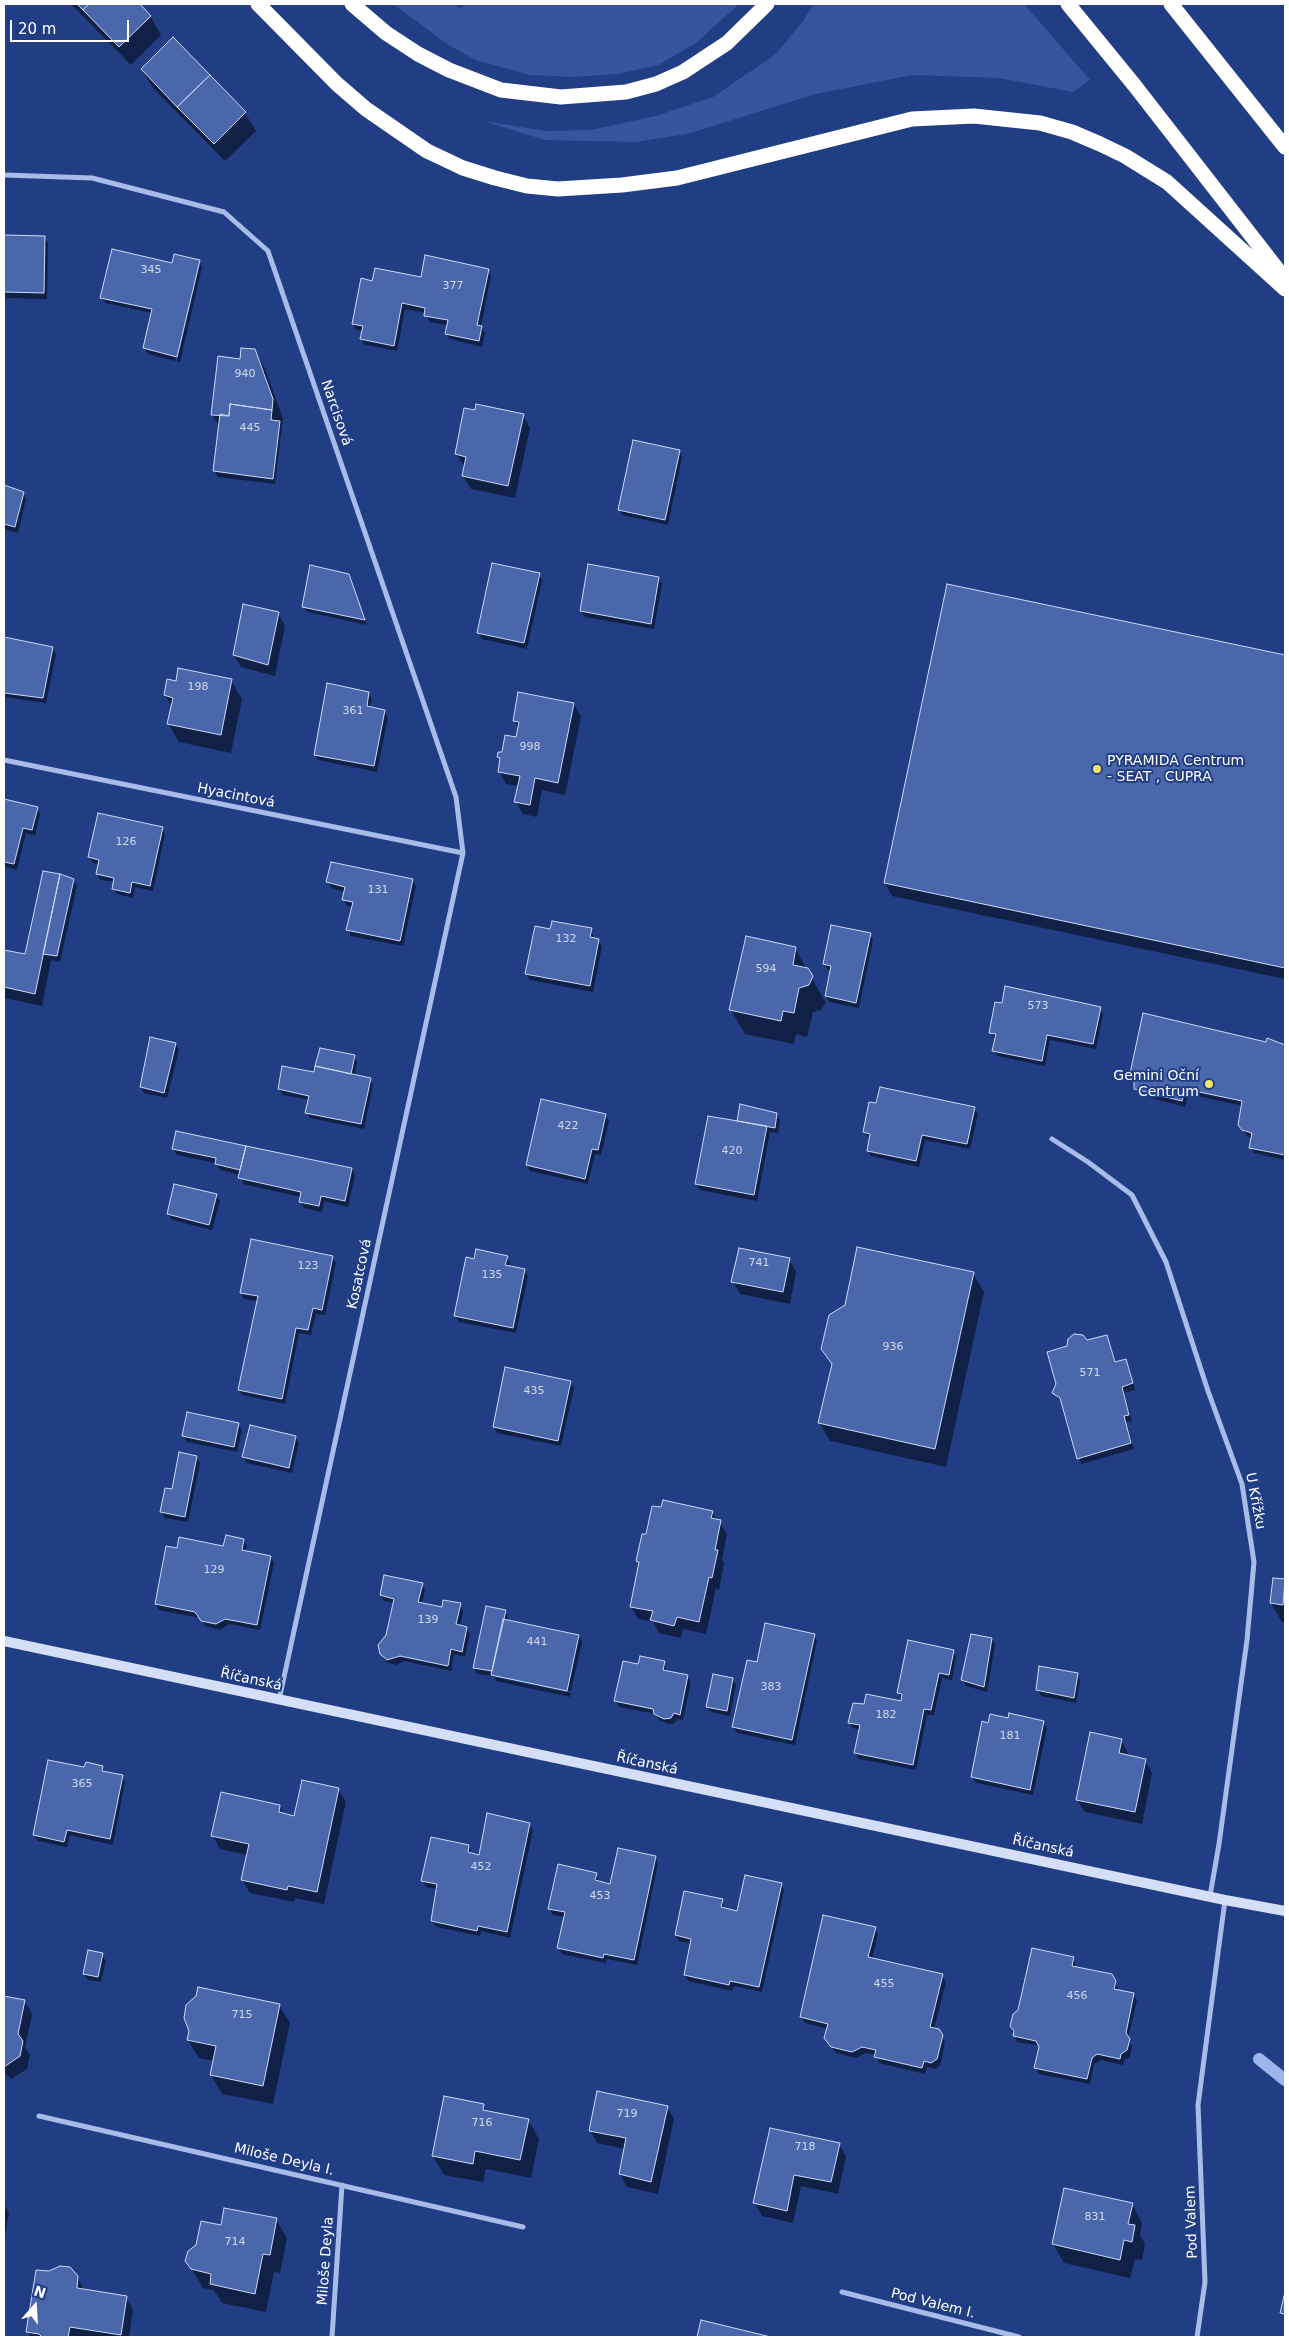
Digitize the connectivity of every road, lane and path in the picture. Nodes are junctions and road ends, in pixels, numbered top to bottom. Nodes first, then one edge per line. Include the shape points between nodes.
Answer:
1 (258, 4) edge
2 (352, 4) edge
3 (766, 4) edge
4 (1068, 4) edge
5 (1171, 4) edge
6 (1285, 147) edge
7 (4, 175) edge
8 (1285, 279) edge
9 (1285, 289) edge
10 (4, 760) edge
11 (463, 853) junction
12 (1052, 1139) dead end
13 (4, 1641) edge
14 (279, 1700) junction
15 (1210, 1896) junction
16 (1225, 1900) junction
17 (1285, 1911) edge
18 (40, 2116) dead end
19 (342, 2185) junction
20 (523, 2227) dead end
21 (842, 2292) dead end
22 (332, 2337) edge
23 (1019, 2337) edge
24 (1197, 2337) edge

1 - 9 highway via 366,109 426,151 495,178 558,189 622,186 677,178 912,119 974,116 1031,122 1072,132 1100,144 1167,182
2 - 3 highway via 386,33 449,70 501,90 561,97 626,92 683,72 727,43
4 - 8 highway via 1136,86
5 - 6 highway
7 - 11 street, Narcisová via 92,178 224,212 268,251 456,797
10 - 11 street, Hyacintová
11 - 14 street, Kosatcová
12 - 15 street, U Křížku via 1132,1195 1166,1262 1242,1484 1254,1562 1246,1650
13 - 14 street, Říčanská
14 - 15 street, Říčanská
15 - 16 street, Říčanská
16 - 17 street, Říčanská
16 - 24 street, Pod Valem via 1198,2105 1205,2282
18 - 19 street, Miloše Deyla Ⅰ.
19 - 20 street, Miloše Deyla Ⅰ.
19 - 22 street, Miloše Deyla
21 - 23 street, Pod Valem Ⅰ.

